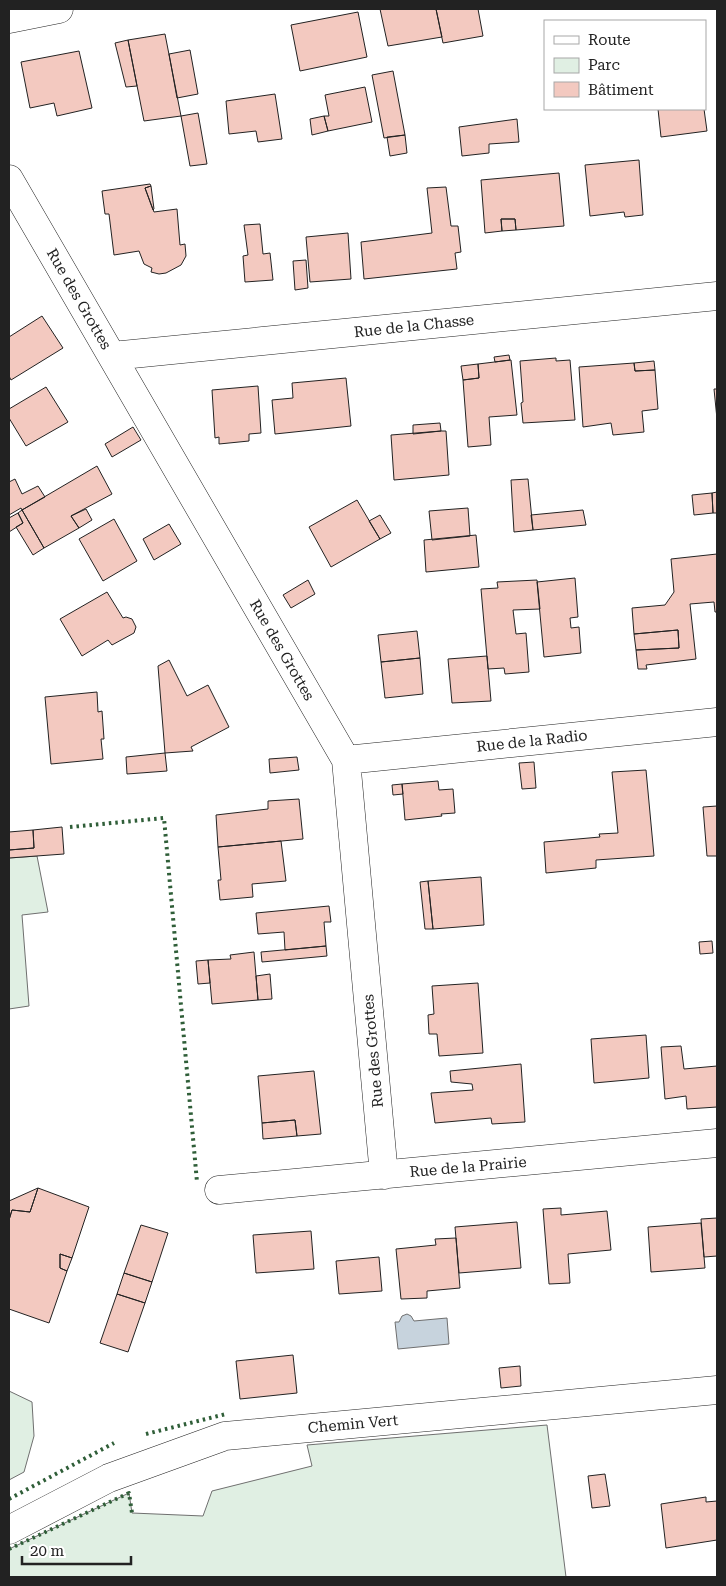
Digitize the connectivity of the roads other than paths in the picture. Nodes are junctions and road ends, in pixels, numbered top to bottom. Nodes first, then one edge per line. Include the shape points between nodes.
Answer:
1 (59, 9) edge
2 (9, 19) edge
3 (9, 179) edge
4 (717, 296) edge
5 (112, 356) junction
6 (717, 722) edge
7 (346, 760) junction
8 (717, 1143) edge
9 (384, 1174) junction
10 (219, 1190) dead end
11 (717, 1390) edge
12 (9, 1530) edge

1 - 2 street
3 - 5 street, Rue des Grottes
4 - 5 street, Rue de la Chasse
5 - 7 street, Rue des Grottes
6 - 7 street, Rue de la Radio
7 - 9 street, Rue des Grottes
8 - 9 street, Rue de la Prairie
9 - 10 street, Rue de la Prairie
11 - 12 street, Chemin Vert via 225,1436 109,1478

